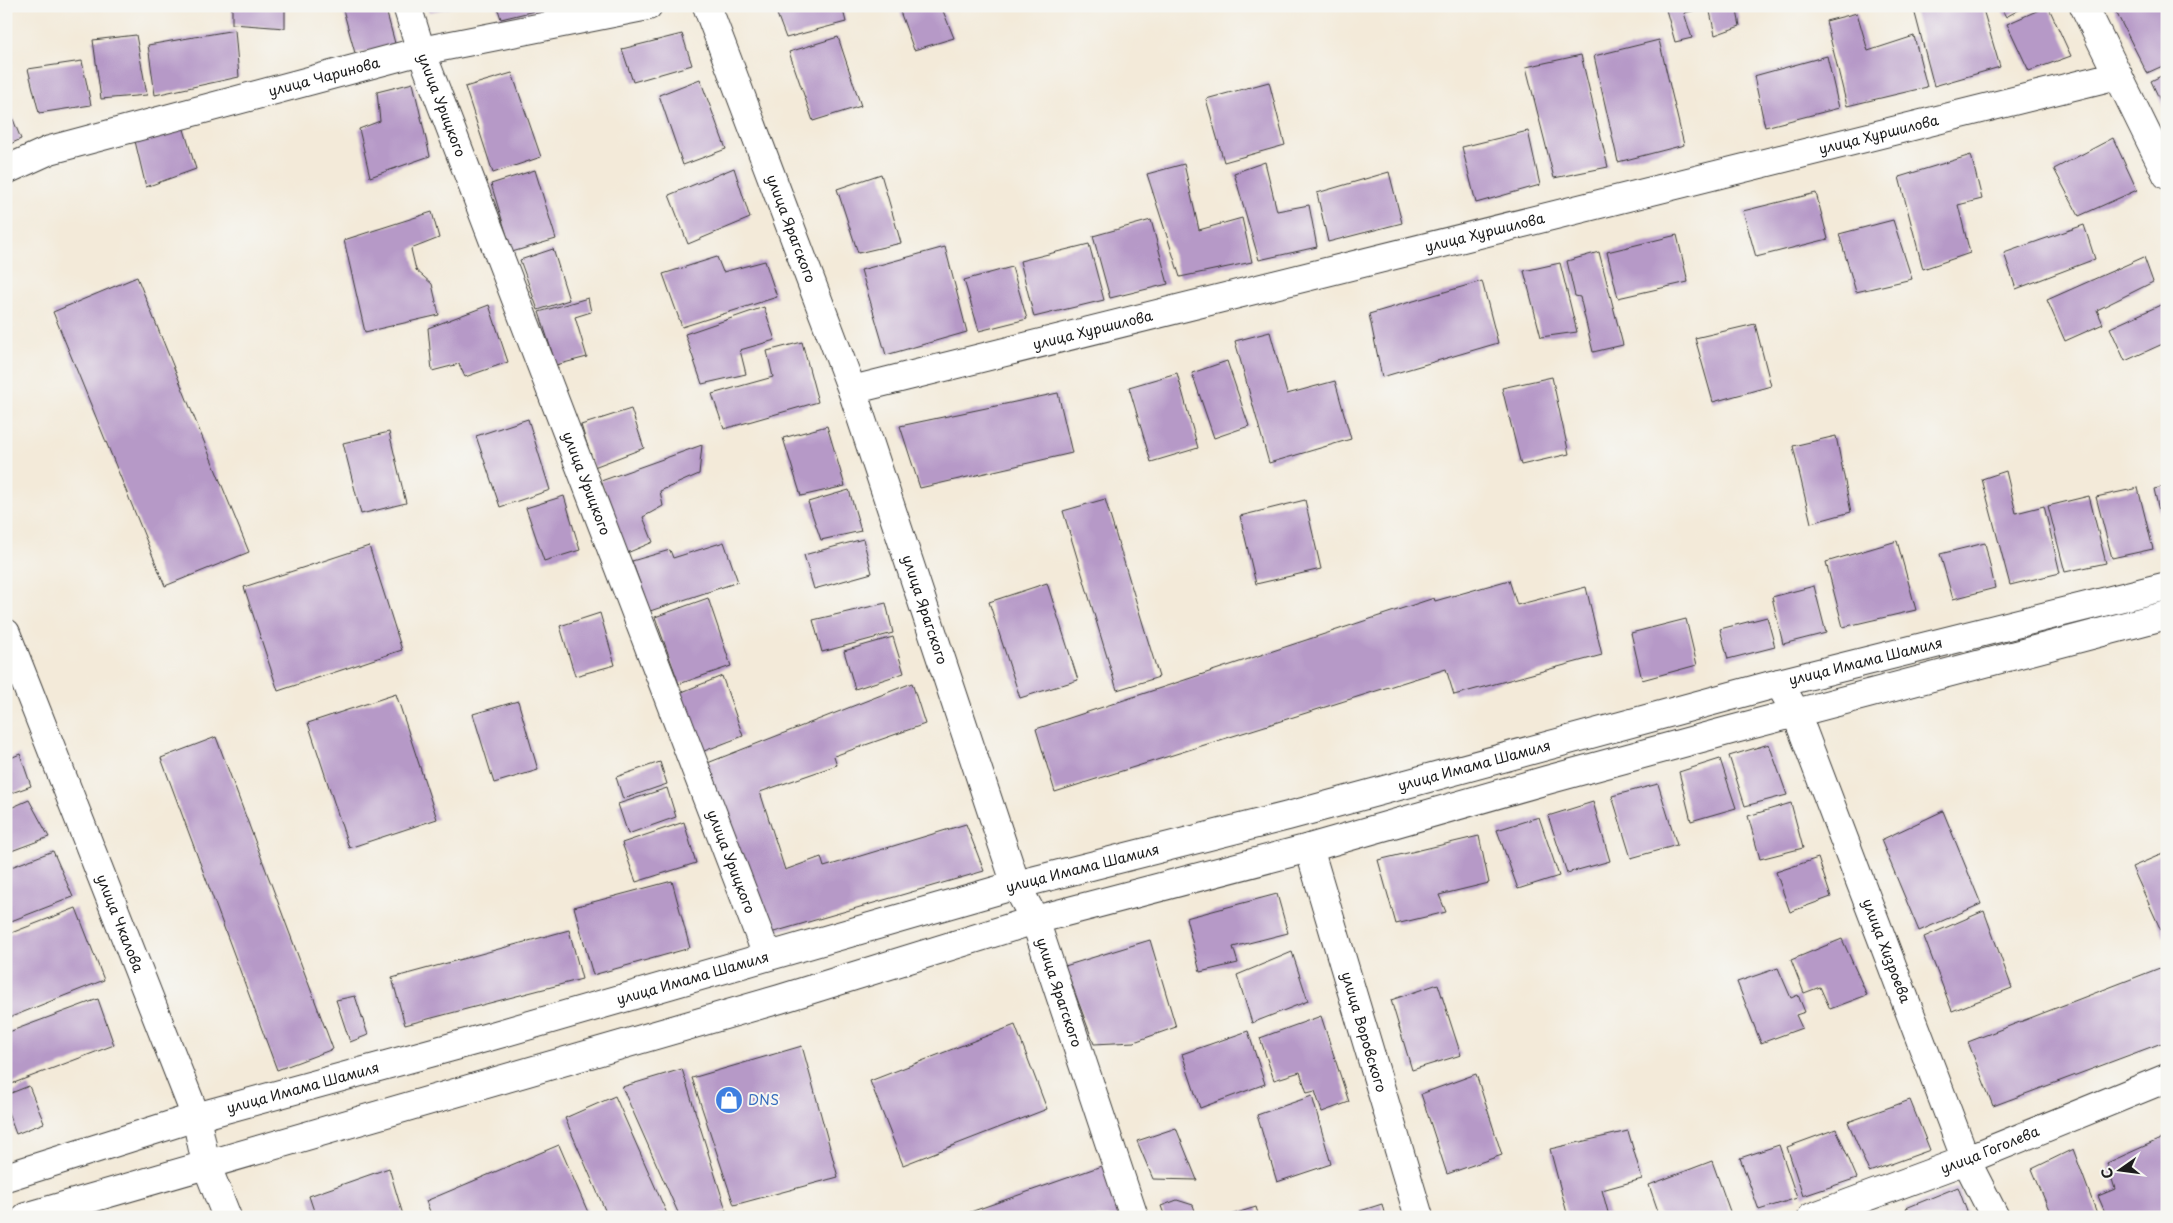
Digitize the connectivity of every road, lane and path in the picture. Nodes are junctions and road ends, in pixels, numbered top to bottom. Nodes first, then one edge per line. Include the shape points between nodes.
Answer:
1 (407, 6) edge
2 (648, 6) edge
3 (707, 6) edge
4 (2084, 6) edge
5 (421, 51) junction
6 (2118, 75) junction
7 (6, 170) edge
8 (2167, 175) edge
9 (852, 390) junction
10 (2167, 586) edge
11 (2167, 615) edge
12 (6, 634) edge
13 (1780, 683) junction
14 (1796, 713) junction
15 (1309, 848) junction
16 (1016, 885) junction
17 (1035, 920) junction
18 (774, 954) junction
19 (2167, 1078) edge
20 (196, 1117) junction
21 (1966, 1160) junction
22 (206, 1164) junction
23 (6, 1177) edge
24 (26, 1217) edge
25 (227, 1217) edge
26 (1134, 1217) edge
27 (1419, 1217) edge
28 (1812, 1217) edge
29 (1995, 1217) edge

1 - 5 street, улица Урицкого
2 - 5 street, улица Чаринова
3 - 9 street, улица Ярагского
4 - 6 street
5 - 7 street, улица Чаринова via 50,150
5 - 18 street, улица Урицкого via 763,945
6 - 8 street
6 - 9 street, улица Хуршилова
9 - 16 street, улица Ярагского
10 - 13 street, улица Имама Шамиля
11 - 14 street
12 - 20 street, улица Чкалова
13 - 14 street, улица Хизроева
13 - 16 street, улица Имама Шамиля via 1288,816
14 - 15 street
14 - 21 street, улица Хизроева
15 - 17 street
15 - 27 street, улица Воровского
16 - 17 street, улица Ярагского
16 - 18 street, улица Имама Шамиля
17 - 22 street via 780,999
17 - 26 street, улица Ярагского
18 - 20 street, улица Имама Шамиля
19 - 21 street, улица Гоголева
20 - 22 street, улица Чкалова
20 - 23 street, улица Имама Шамиля
21 - 28 street, улица Гоголева
21 - 29 street, улица Хизроева
22 - 24 street
22 - 25 street, улица Чкалова

